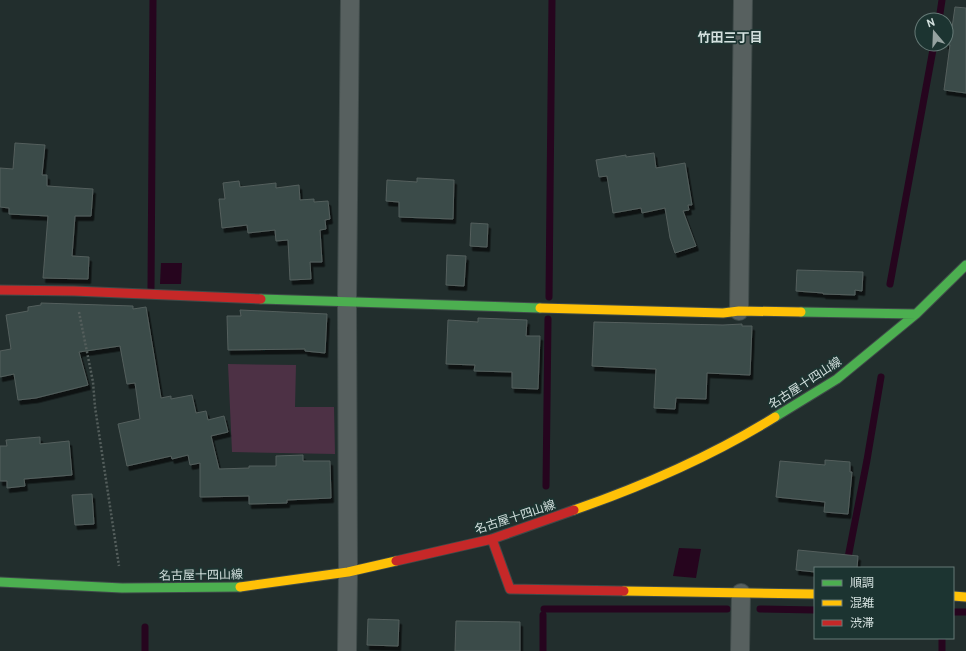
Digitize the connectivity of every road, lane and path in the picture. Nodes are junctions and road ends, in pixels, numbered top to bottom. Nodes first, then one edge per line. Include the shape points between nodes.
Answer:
1 (350, 0) edge
2 (743, 0) edge
3 (966, 265) edge
4 (0, 290) edge
5 (74, 290) junction
6 (346, 302) junction
7 (739, 311) junction
8 (916, 314) junction
9 (492, 539) junction
10 (348, 572) junction
11 (0, 582) edge
12 (122, 588) junction
13 (741, 593) junction
14 (814, 594) edge
15 (954, 596) edge
16 (966, 597) edge
17 (347, 651) edge
18 (740, 651) edge

1 - 6 street
2 - 7 street
3 - 8 street, 名古屋十四山線
4 - 5 street
5 - 6 street
5 - 12 path via 93,382
6 - 7 street via 723,313
6 - 10 street
7 - 8 street
8 - 9 street, 名古屋十四山線 via 837,379 754,429 694,461 614,496
9 - 10 street, 名古屋十四山線
9 - 13 street via 510,589
10 - 12 street, 名古屋十四山線 via 235,588
10 - 17 street
11 - 12 street, 名古屋十四山線
13 - 14 street
13 - 18 street
15 - 16 street

